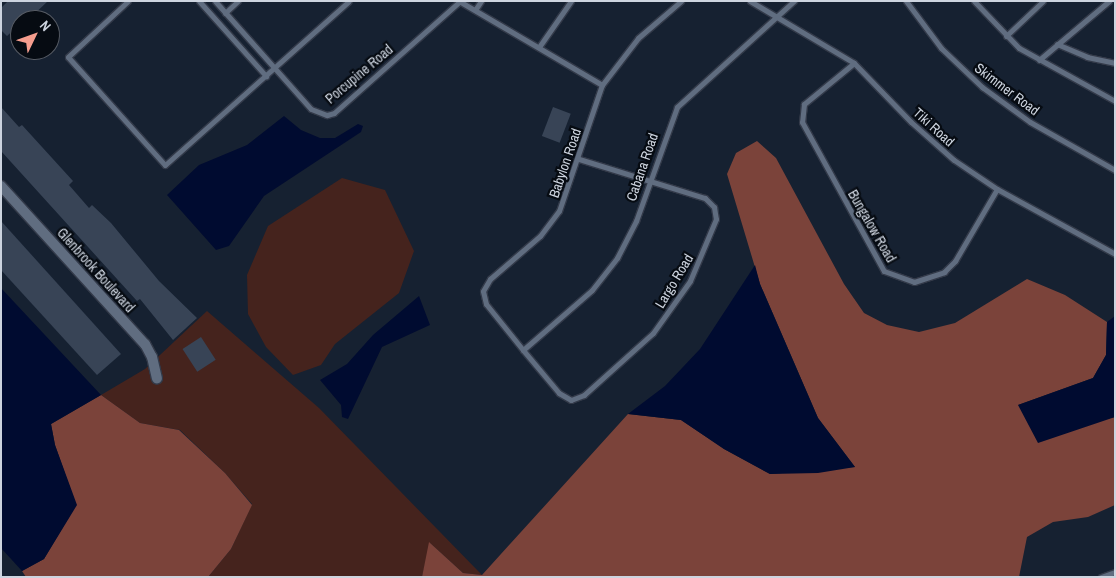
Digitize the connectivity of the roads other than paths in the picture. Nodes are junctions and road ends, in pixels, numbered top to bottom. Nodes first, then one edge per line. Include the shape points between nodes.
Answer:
1 (128, 1) edge
2 (199, 1) edge
3 (215, 1) edge
4 (238, 1) edge
5 (349, 1) edge
6 (459, 1) edge
7 (481, 1) edge
8 (571, 1) edge
9 (681, 1) edge
10 (750, 1) edge
11 (794, 1) edge
12 (906, 1) edge
13 (974, 1) edge
14 (1043, 1) edge
15 (1109, 1) edge
16 (475, 10) junction
17 (225, 13) junction
18 (776, 17) junction
19 (1006, 36) junction
20 (1057, 44) junction
21 (539, 47) junction
22 (1039, 60) junction
23 (854, 63) junction
24 (1115, 63) edge
25 (275, 68) junction
26 (266, 76) junction
27 (602, 85) junction
28 (1115, 101) edge
29 (579, 159) junction
30 (1115, 170) edge
31 (649, 180) junction
32 (1, 186) edge
33 (997, 189) junction
34 (1115, 254) edge
35 (523, 350) junction
36 (156, 378) dead end
37 (1115, 572) edge
38 (1101, 577) edge

1 - 26 lane via 68,57 165,165
2 - 26 lane
3 - 17 lane, Porcupine Road
4 - 17 lane
5 - 25 lane
6 - 16 lane
6 - 25 lane, Porcupine Road via 334,112 320,114 311,109
7 - 16 lane
8 - 21 lane
9 - 27 lane, Babylon Road via 638,38
10 - 18 lane, Tiki Road
11 - 18 lane, Cabana Road
12 - 30 lane, Skimmer Road via 941,48 982,88 1030,122
13 - 19 lane
14 - 19 lane
15 - 20 lane
16 - 21 lane
17 - 25 lane, Porcupine Road
18 - 23 lane, Tiki Road
18 - 31 lane, Cabana Road via 677,106
19 - 22 lane
20 - 22 lane
20 - 24 lane via 1087,57
21 - 27 lane
22 - 28 lane
23 - 33 lane, Tiki Road via 930,140
23 - 33 lane, Bungalow Road via 804,104 802,117 884,271 914,282 944,272 955,261
25 - 26 lane
27 - 29 lane, Babylon Road
29 - 31 lane, Largo Road
29 - 35 lane, Babylon Road via 566,197 550,224 526,250 490,279 483,291 486,304
31 - 35 lane, Cabana Road via 636,220 612,266 592,290
31 - 35 lane, Largo Road via 705,198 716,213 705,251 669,313 634,353 578,398 571,400 559,393
32 - 36 street, Glenbrook Boulevard via 145,344 152,357
33 - 34 lane, Tiki Road
37 - 38 lane

